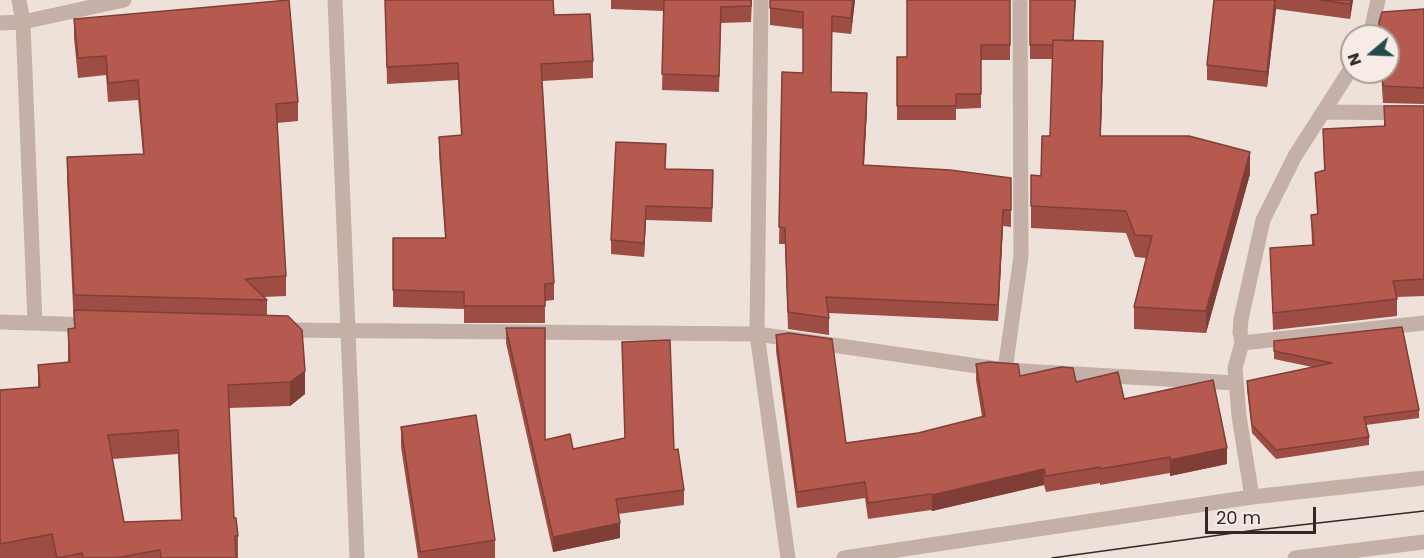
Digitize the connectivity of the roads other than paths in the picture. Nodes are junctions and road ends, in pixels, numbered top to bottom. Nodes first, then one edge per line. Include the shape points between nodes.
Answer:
1 (20, 0) edge
2 (124, 0) edge
3 (335, 0) edge
4 (761, 0) edge
5 (1020, 0) edge
6 (1378, 0) edge
7 (23, 22) junction
8 (0, 23) edge
9 (1373, 24) edge
10 (1341, 84) edge
11 (1324, 112) junction
12 (1424, 113) edge
13 (0, 322) edge
14 (35, 323) junction
15 (1424, 323) edge
16 (105, 325) edge
17 (266, 330) edge
18 (347, 332) junction
19 (757, 334) junction
20 (1242, 343) junction
21 (1005, 370) junction
22 (1236, 383) junction
23 (1424, 478) edge
24 (1252, 497) junction
25 (1424, 542) edge
26 (357, 558) edge
27 (788, 558) edge
28 (844, 558) edge
29 (1295, 558) edge

1 - 7 street
2 - 7 street
3 - 18 street
4 - 19 street
5 - 21 street via 1021,256
6 - 9 street
7 - 8 street
7 - 14 street
10 - 11 street
11 - 12 street
11 - 20 street via 1295,156 1263,220 1241,319
13 - 14 street
14 - 16 street
15 - 20 street
17 - 18 street
18 - 19 street
18 - 26 street
19 - 21 street
19 - 27 street
20 - 22 street via 1235,368
21 - 22 street
22 - 24 street
23 - 24 street
24 - 28 street
25 - 29 street

